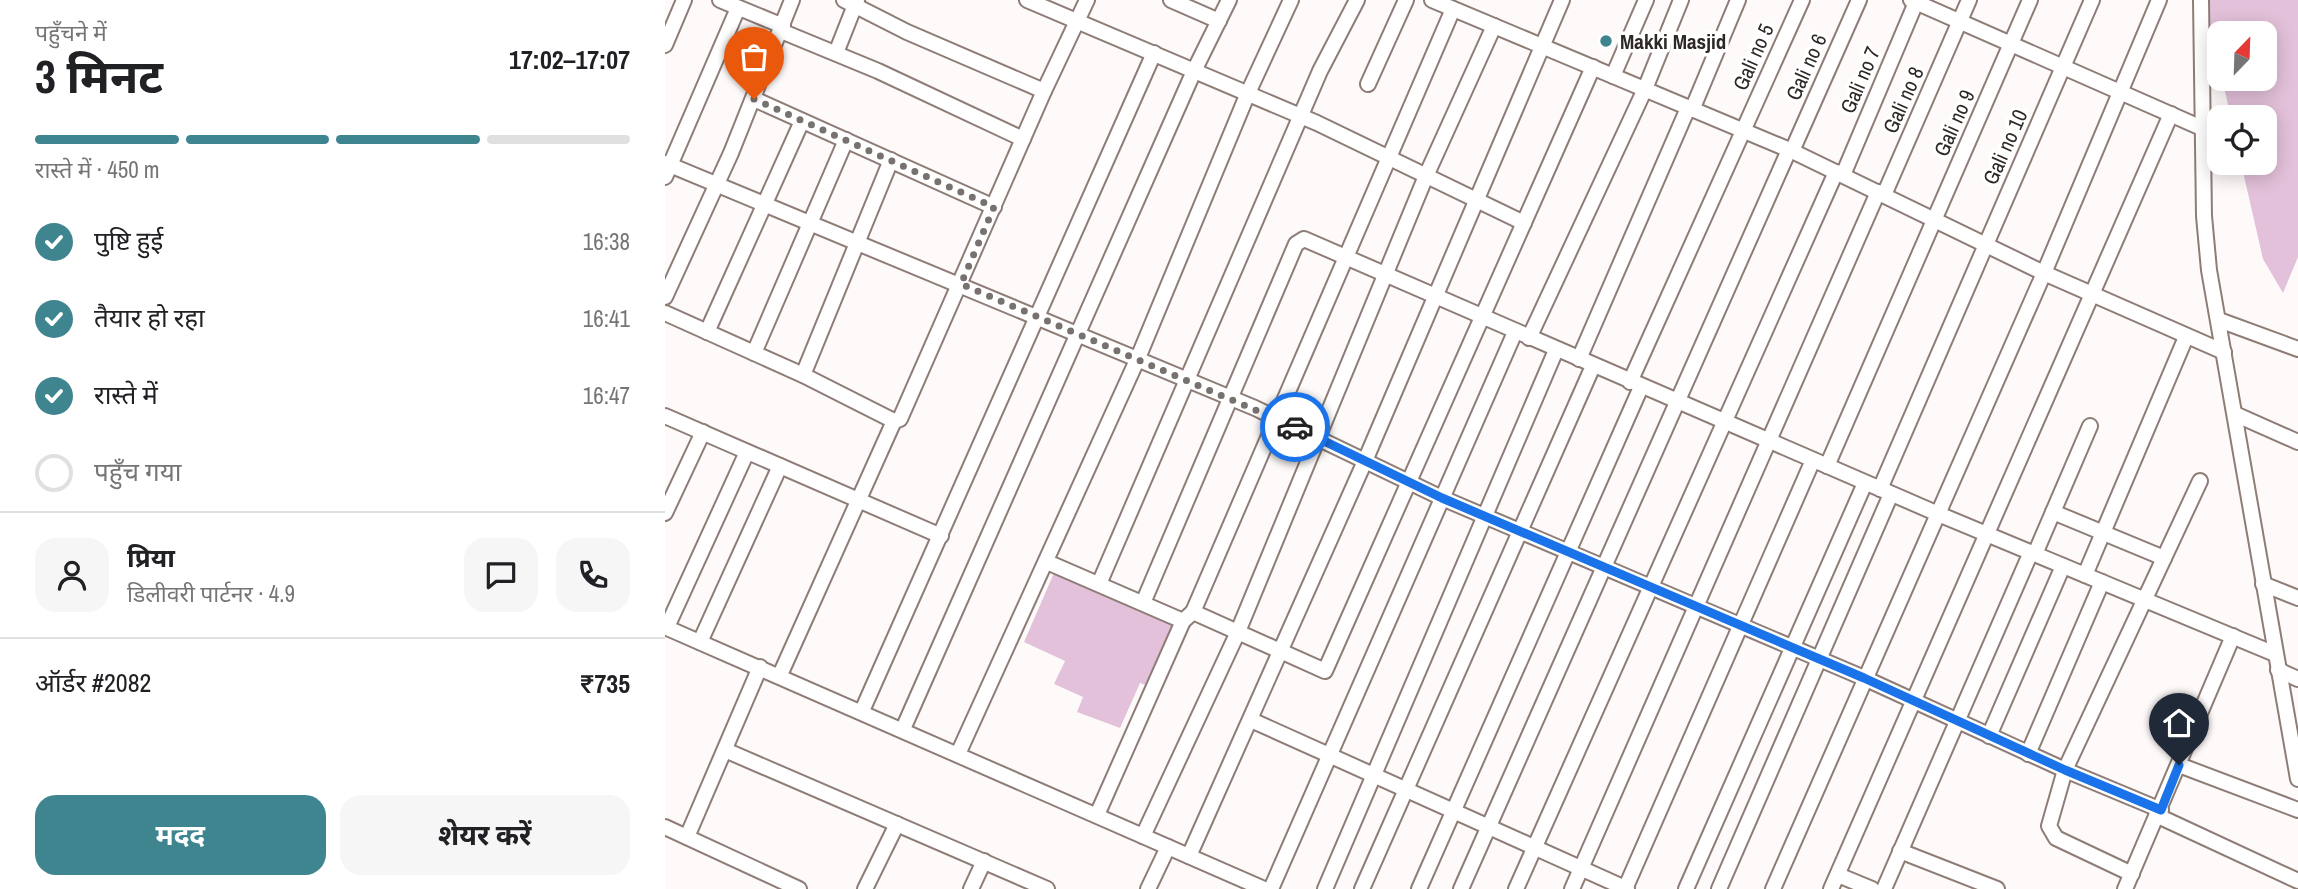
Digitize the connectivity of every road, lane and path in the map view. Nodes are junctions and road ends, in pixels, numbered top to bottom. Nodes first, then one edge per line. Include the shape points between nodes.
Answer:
1 (684, 0) edge
2 (720, 0) edge
3 (792, 0) edge
4 (1027, 0) edge
5 (1087, 0) edge
6 (1229, 0) edge
7 (1291, 0) edge
8 (1357, 0) edge
9 (1406, 0) edge
10 (1432, 0) edge
11 (1562, 0) edge
12 (1646, 0) edge
13 (1681, 0) edge
14 (1738, 0) edge
15 (1802, 0) edge
16 (1859, 0) edge
17 (1969, 0) edge
18 (2031, 0) edge
19 (2092, 0) edge
20 (2159, 0) edge
21 (2200, 0) edge
22 (1176, 1) edge
23 (1915, 1) edge
24 (852, 2) edge
25 (738, 8) junction
26 (1453, 9) junction
27 (1078, 21) junction
28 (1219, 21) junction
29 (1960, 21) junction
30 (1494, 26) junction
31 (782, 28) junction
32 (2011, 44) junction
33 (665, 45) edge
34 (1541, 45) junction
35 (836, 53) junction
36 (1154, 53) junction
37 (1593, 67) junction
38 (2063, 67) junction
39 (1195, 71) junction
40 (1613, 76) junction
41 (1368, 84) dead end
42 (1644, 89) junction
43 (1044, 91) junction
44 (1248, 93) junction
45 (2122, 93) junction
46 (754, 99) junction
47 (1690, 109) junction
48 (2171, 114) junction
49 (1301, 116) junction
50 (802, 121) junction
51 (2204, 129) junction
52 (1743, 131) junction
53 (1024, 139) junction
54 (846, 141) junction
55 (1791, 150) junction
56 (1388, 157) junction
57 (891, 160) junction
58 (667, 169) edge
59 (1839, 174) junction
60 (1426, 176) junction
61 (716, 184) junction
62 (1881, 194) junction
63 (1476, 200) junction
64 (763, 203) junction
65 (994, 207) junction
66 (1935, 219) junction
67 (810, 223) junction
68 (1524, 223) junction
69 (858, 242) junction
70 (1986, 243) junction
71 (1346, 256) junction
72 (2044, 273) junction
73 (1387, 274) junction
74 (961, 284) junction
75 (2091, 293) junction
76 (1436, 295) junction
77 (665, 297) edge
78 (665, 313) edge
79 (1038, 316) junction
80 (1481, 317) junction
81 (2219, 320) junction
82 (707, 332) junction
83 (1515, 332) junction
84 (1079, 333) junction
85 (2186, 337) junction
86 (1529, 338) junction
87 (2298, 349) edge
88 (1556, 350) junction
89 (2224, 352) junction
90 (754, 353) junction
91 (1138, 358) junction
92 (1579, 359) junction
93 (1593, 366) junction
94 (803, 375) junction
95 (1187, 379) junction
96 (1636, 384) junction
97 (1232, 398) junction
98 (1676, 401) junction
99 (2237, 415) junction
100 (665, 416) edge
101 (1277, 419) junction
102 (894, 421) junction
103 (1722, 421) junction
104 (2090, 426) dead end
105 (703, 432) junction
106 (1320, 439) junction
107 (1771, 442) junction
108 (2298, 442) edge
109 (747, 452) junction
110 (1365, 461) junction
111 (1820, 463) junction
112 (781, 466) junction
113 (1407, 481) junction
114 (2200, 481) dead end
115 (1865, 483) junction
116 (1886, 491) junction
117 (1442, 498) junction
118 (858, 500) junction
119 (2053, 512) junction
120 (665, 513) edge
121 (1937, 513) junction
122 (1486, 516) junction
123 (1520, 531) junction
124 (2102, 532) junction
125 (1989, 535) junction
126 (941, 536) junction
127 (1568, 551) junction
128 (2033, 553) junction
129 (2164, 558) junction
130 (1047, 562) junction
131 (1602, 566) junction
132 (2063, 566) junction
133 (2085, 575) junction
134 (2102, 582) junction
135 (1099, 584) junction
136 (2263, 584) junction
137 (1650, 586) junction
138 (2298, 598) edge
139 (2145, 600) junction
140 (1143, 603) junction
141 (1696, 606) junction
142 (1188, 617) junction
143 (1742, 625) junction
144 (666, 627) edge
145 (1237, 634) junction
146 (2234, 636) junction
147 (700, 642) junction
148 (1793, 647) junction
149 (1281, 653) junction
150 (2275, 653) junction
151 (1819, 658) junction
152 (761, 667) junction
153 (2278, 670) junction
154 (780, 675) junction
155 (1864, 678) junction
156 (2298, 679) edge
157 (1916, 702) junction
158 (862, 711) junction
159 (1251, 720) junction
160 (1956, 720) junction
161 (904, 729) junction
162 (1989, 736) junction
163 (725, 750) junction
164 (958, 754) junction
165 (2028, 754) junction
166 (1330, 755) junction
167 (2179, 765) junction
168 (2065, 770) junction
169 (1371, 774) junction
170 (2298, 779) edge
171 (1406, 790) junction
172 (2298, 810) edge
173 (1453, 811) junction
174 (2160, 813) junction
175 (1097, 815) junction
176 (898, 824) junction
177 (665, 827) edge
178 (1487, 827) junction
179 (1143, 835) junction
180 (687, 837) junction
181 (1168, 847) junction
182 (1534, 848) junction
183 (1900, 851) junction
184 (1189, 856) junction
185 (983, 862) junction
186 (1581, 869) junction
187 (2132, 874) junction
188 (1838, 875) junction
189 (2298, 881) edge
190 (783, 886) edge
191 (799, 889) edge
192 (865, 889) edge
193 (971, 889) edge
194 (1047, 889) edge
195 (1148, 889) edge
196 (1264, 889) edge
197 (1271, 889) edge
198 (1325, 889) edge
199 (1362, 889) edge
200 (1419, 889) edge
201 (1461, 889) edge
202 (1516, 889) edge
203 (1572, 889) edge
204 (1626, 889) edge
205 (1686, 889) edge
206 (1719, 889) edge
207 (1773, 889) edge
208 (1831, 889) edge
209 (1872, 889) edge
210 (1884, 889) edge
211 (1997, 889) edge
212 (2126, 889) edge

1 - 33 street
2 - 25 street
3 - 31 street
4 - 27 street
5 - 27 street
6 - 28 street
7 - 44 street
8 - 49 street
9 - 41 street
10 - 26 street
11 - 34 street
12 - 40 street
13 - 42 street
14 - 47 street
15 - 52 street, Gali no 5
16 - 55 street, Gali no 6
17 - 29 street, Gali no 8
18 - 32 street, Gali no 9
19 - 38 street, Gali no 10
20 - 45 street
21 - 51 street
22 - 28 street
23 - 29 street
23 - 59 street, Gali no 7
24 - 35 street
24 - 43 street
25 - 31 street
25 - 58 street
26 - 30 street
26 - 56 street
27 - 36 street
27 - 43 street
28 - 39 street
29 - 32 street
29 - 62 street, Gali no 8
30 - 34 street
30 - 60 street
31 - 35 street
31 - 46 street
32 - 38 street
32 - 66 street, Gali no 9
34 - 37 street
34 - 63 street
35 - 53 street
36 - 39 street
36 - 79 street
37 - 40 street
37 - 68 street
38 - 45 street
38 - 70 street, Gali no 10
39 - 44 street
39 - 84 street
40 - 42 street
42 - 47 street
42 - 86 street
43 - 53 street
44 - 49 street
44 - 91 street
45 - 48 street
45 - 72 street
46 - 50 street
46 - 61 street
47 - 52 street
47 - 92 street
48 - 51 street
48 - 75 street
49 - 56 street
49 - 95 street
50 - 54 street
50 - 64 street
51 - 81 street via 2204,216
52 - 55 street
52 - 96 street, Gali no 5
53 - 65 street
54 - 57 street
54 - 67 street
55 - 59 street
55 - 98 street, Gali no 6
56 - 60 street
56 - 71 street
57 - 65 street
57 - 69 street
58 - 61 street
59 - 62 street
59 - 103 street, Gali no 7
60 - 63 street
60 - 73 street
61 - 64 street
61 - 77 street
62 - 66 street
62 - 107 street, Gali no 8
63 - 68 street
63 - 76 street
64 - 67 street
64 - 82 street
65 - 74 street
66 - 70 street
66 - 111 street, Gali no 9
67 - 69 street
67 - 90 street
68 - 80 street
69 - 74 street
69 - 94 street
70 - 72 street
70 - 116 street, Gali no 10
71 - 73 street
71 - 97 street via 1309,240 1296,244
71 - 101 street
72 - 75 street
72 - 121 street
73 - 76 street
73 - 106 street
74 - 79 street
74 - 102 street via 903,415
75 - 85 street
75 - 125 street
76 - 80 street
76 - 110 street
78 - 82 street
79 - 84 street
79 - 126 street
80 - 83 street
80 - 113 street
81 - 87 street
81 - 89 street
82 - 90 street
83 - 86 street
83 - 117 street
84 - 91 street
84 - 161 street
85 - 89 street
85 - 124 street
86 - 88 street
88 - 92 street
88 - 122 street
89 - 99 street
90 - 94 street
91 - 95 street
91 - 130 street
92 - 93 street
93 - 96 street
93 - 123 street
94 - 102 street
95 - 97 street
95 - 135 street
96 - 98 street
96 - 127 street, Gali no 5
97 - 101 street
97 - 140 street
98 - 103 street
98 - 131 street, Gali no 6
99 - 108 street
99 - 136 street
100 - 105 street
101 - 106 street
101 - 142 street
102 - 118 street
103 - 107 street
103 - 137 street, Gali no 7
104 - 119 street
105 - 109 street
105 - 120 street
106 - 110 street
106 - 145 street
107 - 111 street
107 - 141 street, Gali no 8
109 - 112 street
109 - 144 street
110 - 113 street
110 - 149 street
111 - 115 street
111 - 143 street, Gali no 9
112 - 118 street
112 - 147 street
113 - 117 street
113 - 149 street via 1326,670
114 - 129 street
115 - 116 street
115 - 148 street
116 - 121 street
116 - 151 street, Gali no 10
117 - 122 street
117 - 166 street
118 - 126 street
118 - 154 street
119 - 124 street
119 - 128 street
121 - 125 street
121 - 155 street
122 - 123 street
122 - 169 street
123 - 127 street
123 - 171 street
124 - 129 street
124 - 133 street
125 - 128 street
125 - 157 street
126 - 158 street
127 - 131 street
127 - 173 street, Gali no 5
128 - 132 street
128 - 160 street
129 - 139 street
130 - 135 street
130 - 164 street
131 - 137 street
131 - 178 street, Gali no 6
132 - 133 street
132 - 162 street
133 - 134 street
134 - 139 street
134 - 165 street
135 - 140 street
136 - 138 street
136 - 150 street
137 - 141 street
137 - 182 street, Gali no 7
139 - 146 street
139 - 168 street
140 - 142 street
141 - 143 street
141 - 186 street, Gali no 8
142 - 145 street
142 - 175 street
143 - 148 street
143 - 204 street, Gali no 9
144 - 147 street
145 - 149 street
145 - 179 street
146 - 150 street
146 - 167 street
147 - 152 street
148 - 151 street
148 - 205 street
149 - 159 street
150 - 153 street
151 - 155 street
151 - 206 street, Gali no 10
152 - 154 street
152 - 163 street
153 - 156 street
153 - 170 street
154 - 158 street
155 - 157 street
155 - 207 street
157 - 160 street
157 - 188 street
158 - 161 street
159 - 166 street
159 - 184 street
160 - 162 street
160 - 183 street
161 - 164 street
162 - 165 street
163 - 176 street
163 - 180 street
164 - 175 street
165 - 168 street
166 - 169 street
166 - 197 street
167 - 172 street
167 - 174 street
168 - 174 street
168 - 187 street via 2049,826 2052,834
169 - 171 street
169 - 198 street
171 - 173 street
171 - 199 street
173 - 178 street
173 - 200 street, Gali no 5
174 - 187 street
174 - 189 street
175 - 179 street
176 - 185 street
176 - 192 street
177 - 180 street
178 - 182 street
178 - 201 street, Gali no 6
179 - 181 street
180 - 190 street
181 - 184 street
181 - 195 street
182 - 186 street
182 - 202 street, Gali no 7
183 - 210 street
183 - 211 street
184 - 196 street
185 - 193 street
185 - 194 street
186 - 203 street, Gali no 8
186 - 204 street
187 - 212 street
188 - 208 street
188 - 209 street
190 - 191 street

